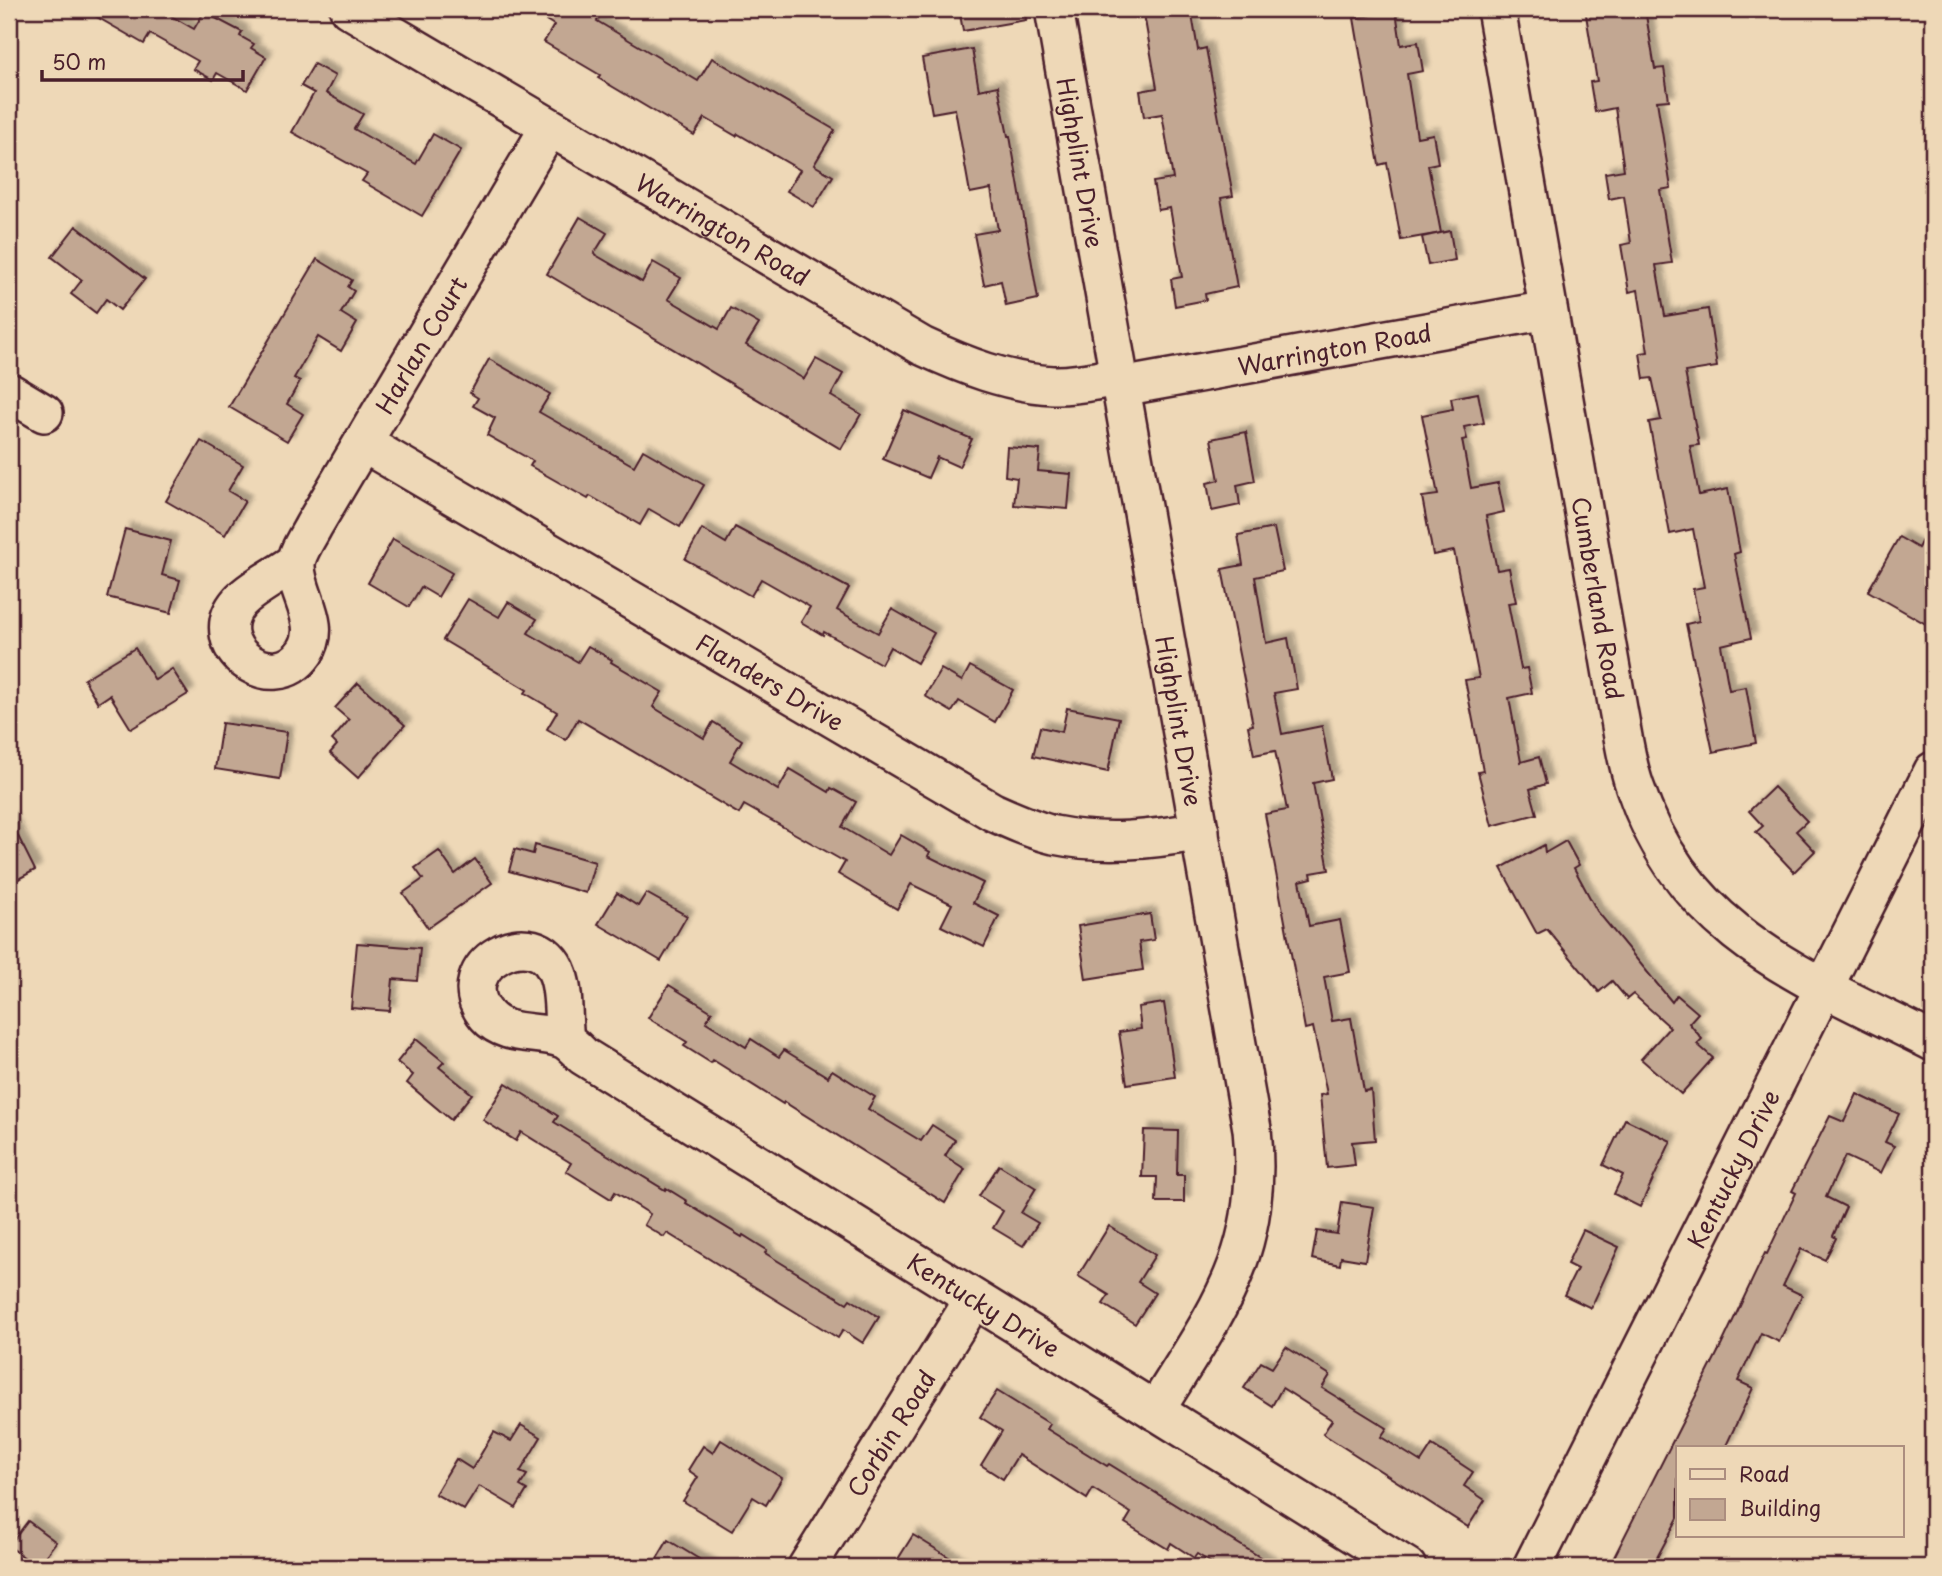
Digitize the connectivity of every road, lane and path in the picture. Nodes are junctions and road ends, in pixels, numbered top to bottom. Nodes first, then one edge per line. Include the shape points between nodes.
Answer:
1 (349, 9) edge
2 (1054, 9) edge
3 (1496, 9) edge
4 (549, 128) junction
5 (1548, 310) junction
6 (1120, 382) junction
7 (9, 392) edge
8 (44, 413) dead end
9 (363, 443) junction
10 (296, 562) dead end
11 (1933, 771) edge
12 (1200, 831) junction
13 (1825, 987) junction
14 (565, 1039) dead end
15 (1933, 1042) edge
16 (974, 1299) junction
17 (1155, 1411) junction
18 (807, 1567) edge
19 (1407, 1567) edge
20 (1532, 1567) edge

1 - 4 street, Warrington Road
2 - 6 street, Highplint Drive
3 - 5 street, Cumberland Road
4 - 6 street, Warrington Road via 951,360 1052,385
4 - 9 street, Harlan Court
5 - 6 street, Warrington Road
5 - 13 street, Cumberland Road via 1626,751 1647,819 1682,879 1710,911 1742,939
6 - 12 street, Highplint Drive
7 - 8 street
9 - 10 street, Harlan Court
9 - 12 street, Flanders Drive via 993,812 1054,835 1082,839 1151,840
11 - 13 street, Kentucky Drive
12 - 17 street, Highplint Drive via 1252,1129 1255,1192 1248,1233 1228,1291
13 - 15 street, Cumberland Road
13 - 20 street, Kentucky Drive
14 - 16 street, Kentucky Drive via 595,1063
16 - 17 street, Kentucky Drive
16 - 18 street, Corbin Road
17 - 19 street, Kentucky Drive

